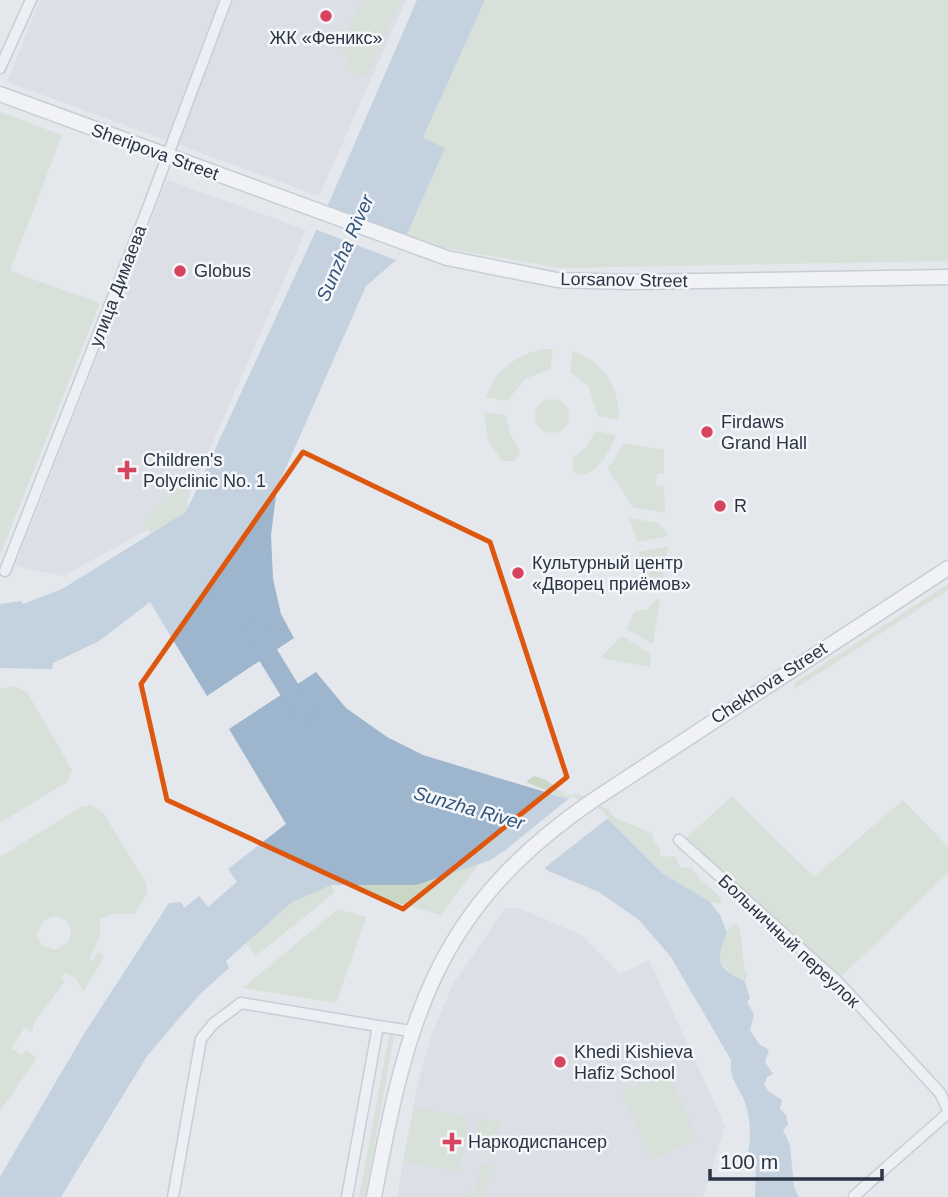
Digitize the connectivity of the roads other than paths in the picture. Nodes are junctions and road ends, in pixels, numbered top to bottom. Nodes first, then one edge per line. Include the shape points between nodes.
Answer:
1 (31, 0) edge
2 (226, 0) edge
3 (0, 68) edge
4 (0, 94) edge
5 (168, 156) junction
6 (311, 209) joint
7 (948, 277) edge
8 (948, 568) edge
9 (5, 571) dead end
10 (680, 840) dead end
11 (378, 1026) junction
12 (411, 1031) junction
13 (948, 1111) edge
14 (854, 1196) edge
15 (173, 1197) edge
16 (347, 1197) edge
17 (374, 1197) edge

1 - 3 street
2 - 5 street, улица Димаева
4 - 5 main road, Sheripova Street
5 - 6 main road, Sheripova Street
5 - 9 street, улица Димаева
6 - 7 main road, Lorsanov Street via 447,258 557,280
8 - 12 main road, Chekhova Street via 592,801 520,857 487,894 442,960
10 - 13 street, Больничный переулок via 838,982 940,1093
11 - 12 street
11 - 15 street via 241,1003 213,1024 201,1039
11 - 16 street
12 - 17 main road, Chekhova Street
13 - 14 street

